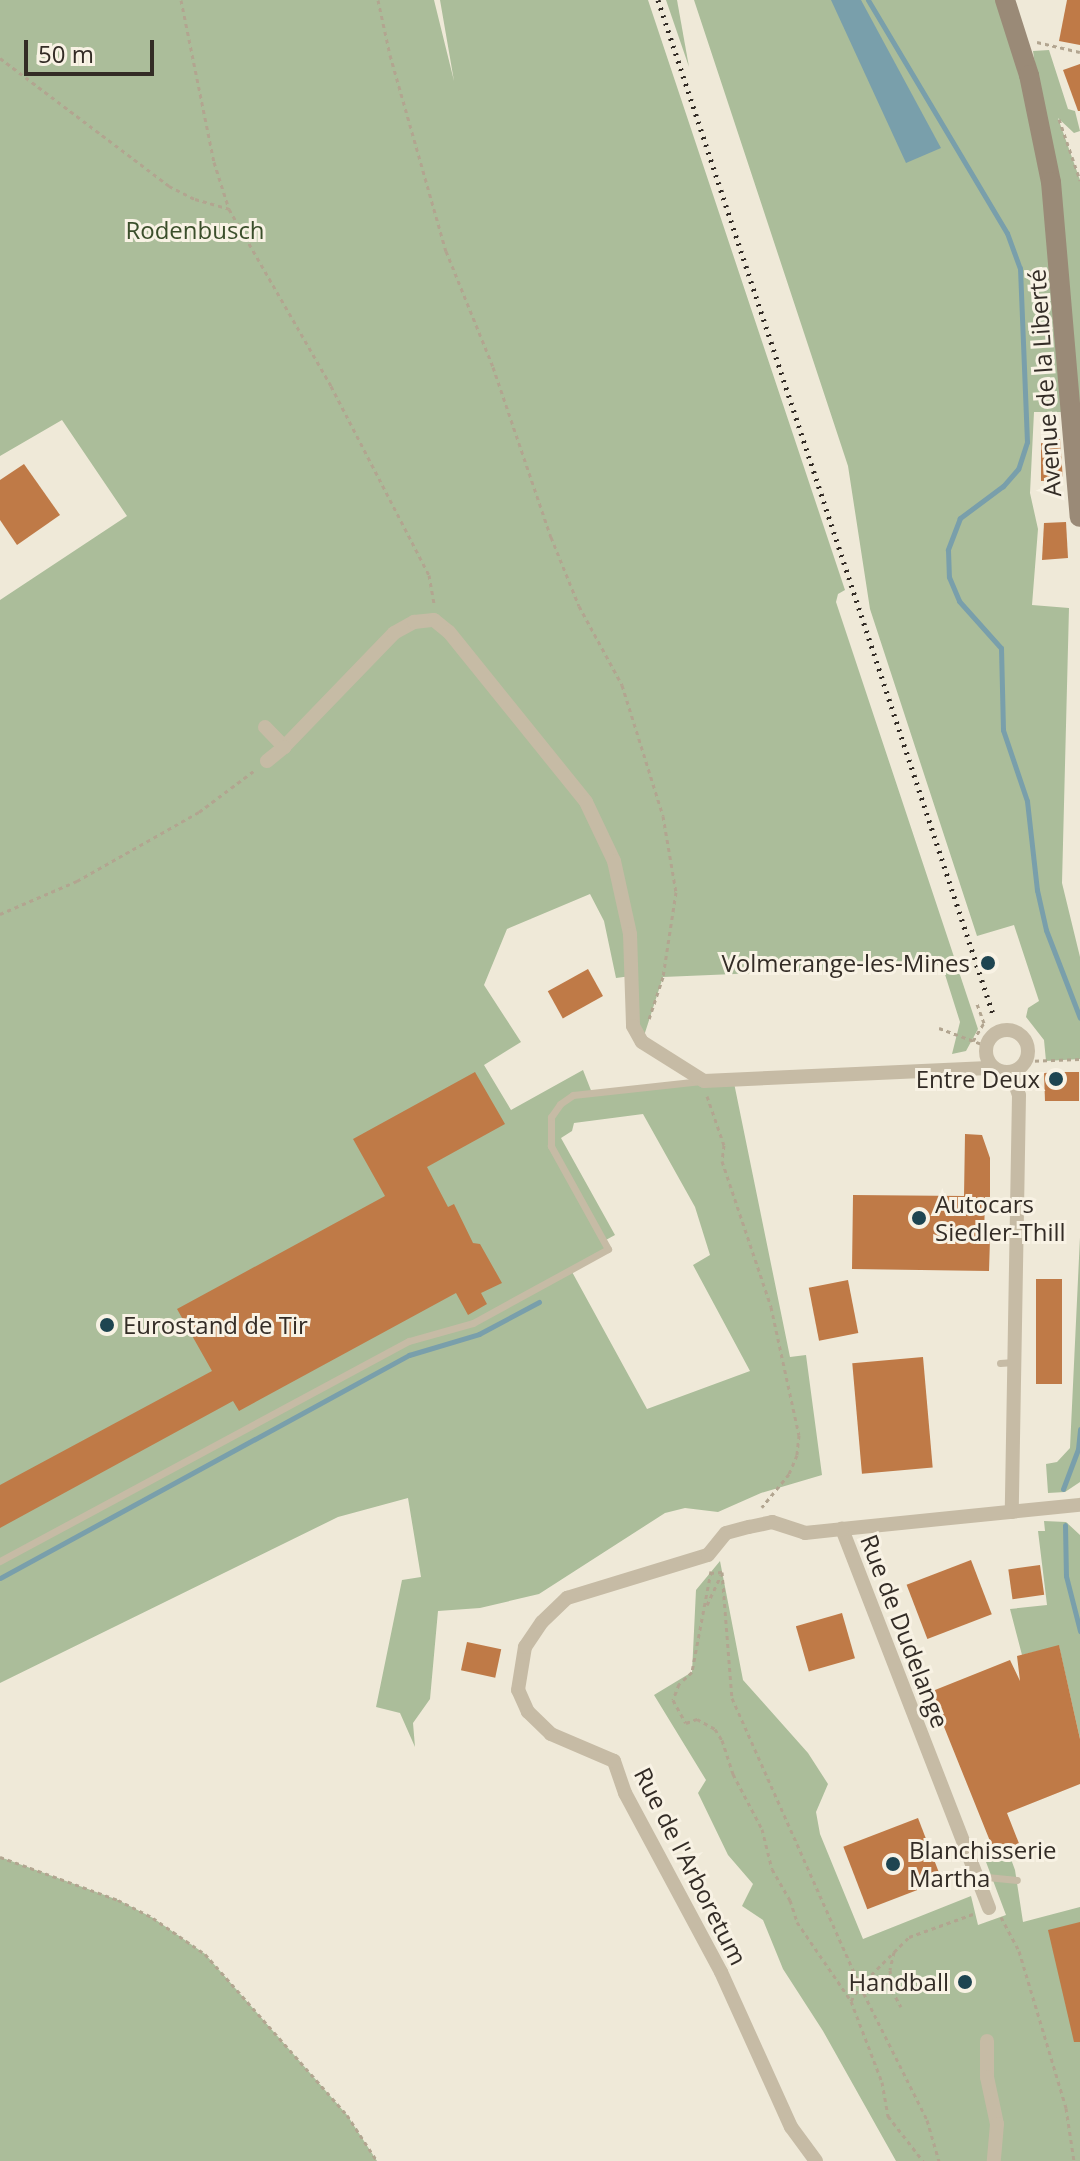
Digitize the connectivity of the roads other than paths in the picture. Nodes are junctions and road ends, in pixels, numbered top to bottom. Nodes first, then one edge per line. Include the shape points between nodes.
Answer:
1 (1005, 0) edge
2 (1080, 517) edge
3 (265, 727) dead end
4 (284, 747) junction
5 (267, 761) road end
6 (994, 1068) junction
7 (1011, 1072) junction
8 (704, 1081) junction
9 (1080, 1505) edge
10 (1012, 1512) junction
11 (842, 1529) junction
12 (0, 1561) edge
13 (977, 1876) junction
14 (1017, 1880) dead end
15 (989, 1908) road end
16 (987, 2041) dead end
17 (816, 2161) edge
18 (994, 2161) edge

1 - 2 main road, Avenue de la Liberté via 1041,126 1059,245
3 - 4 street
4 - 5 street
4 - 8 street via 394,633 414,622 434,620 586,802 614,861 630,934 633,1026 642,1042
6 - 7 street
6 - 7 street via 980,1044 1001,1031 1015,1031 1028,1047 1027,1061
6 - 8 street
7 - 10 street via 1019,1095 1007,1362
8 - 12 lane via 573,1095 551,1117 551,1146 608,1249 473,1323 409,1341
9 - 10 street, Rue de Dudelange
10 - 11 street, Rue de Dudelange
11 - 13 street, Rue de Dudelange
11 - 17 street, Rue de l'Arboretum via 805,1533 772,1522 749,1527 726,1533 708,1555 567,1598 525,1647 518,1690 528,1712 551,1734 614,1761 625,1793 721,1972 791,2127
13 - 14 lane
13 - 15 street, Rue de Dudelange
16 - 18 street via 987,2077 997,2124

